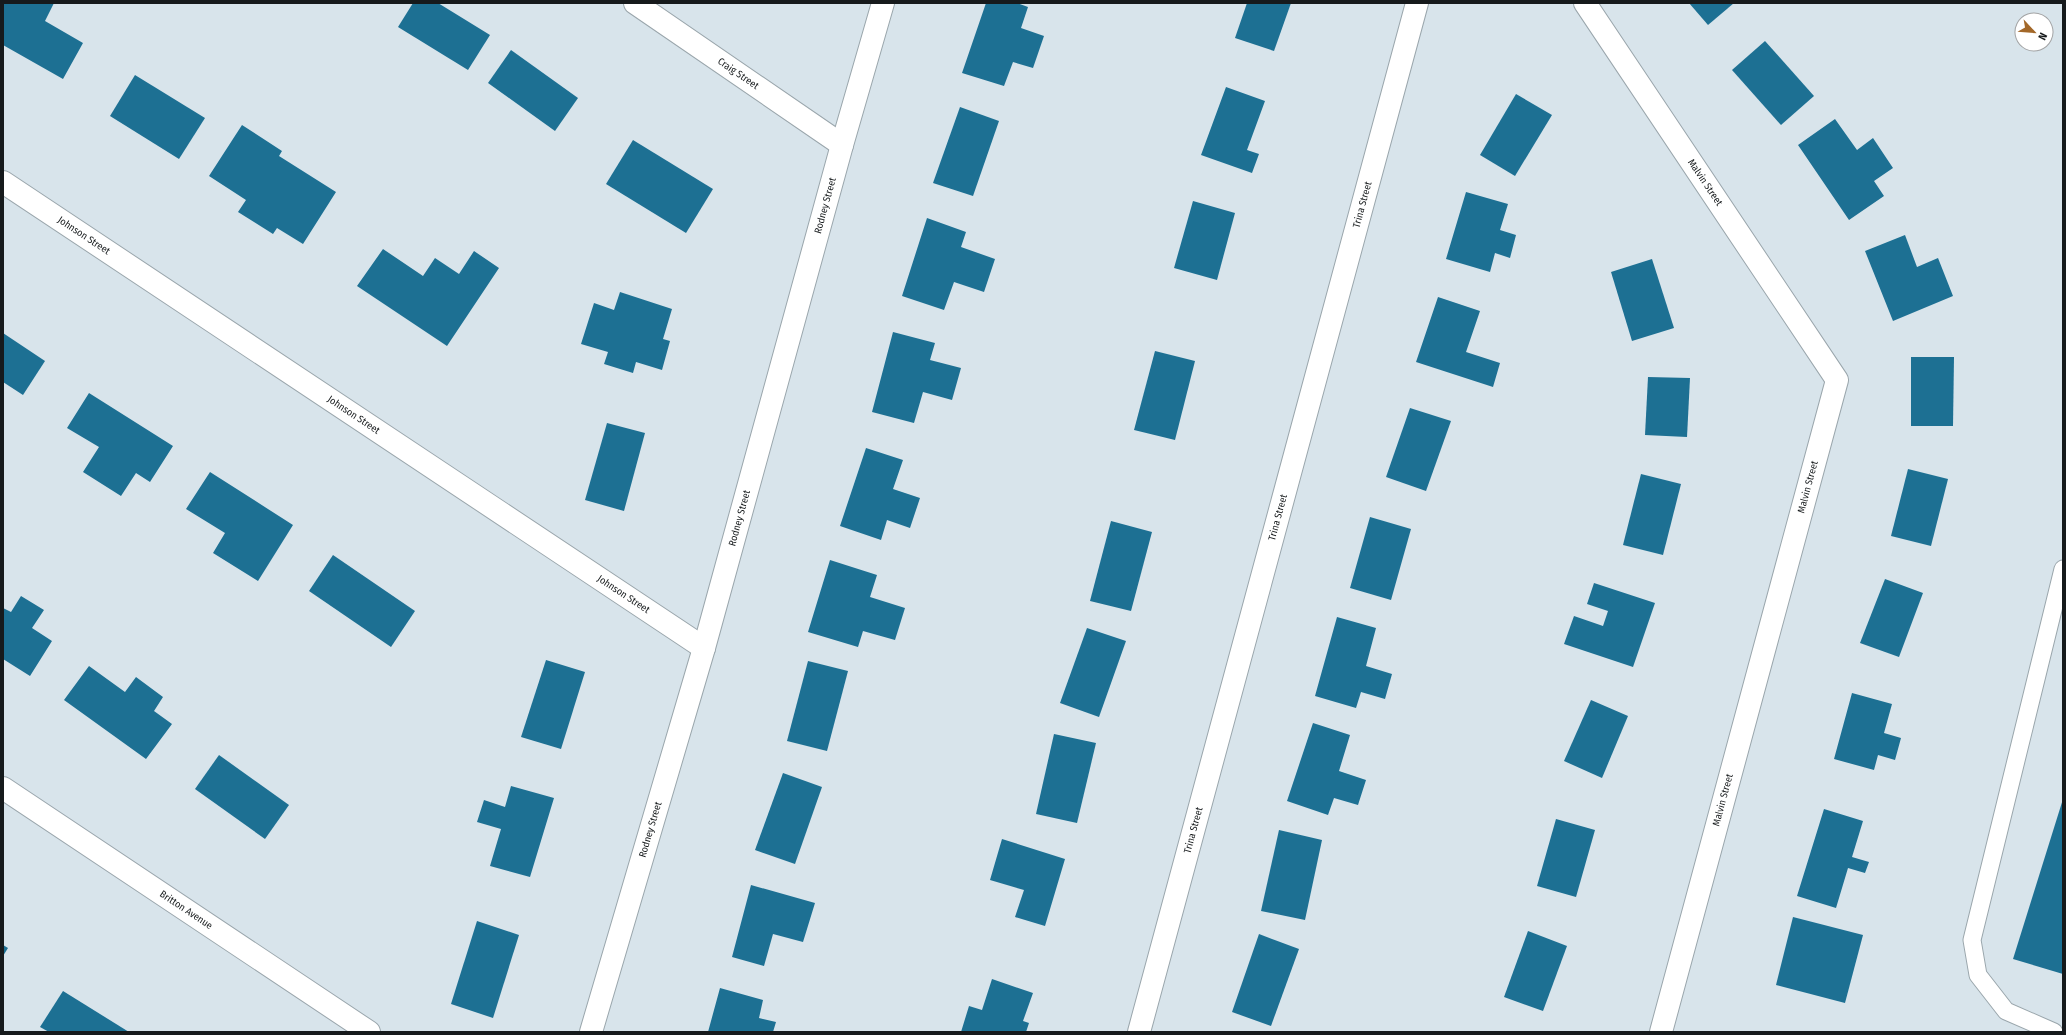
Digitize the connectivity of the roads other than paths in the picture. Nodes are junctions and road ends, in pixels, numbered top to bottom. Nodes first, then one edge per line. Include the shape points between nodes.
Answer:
1 (635, 3) edge
2 (883, 3) edge
3 (1417, 3) edge
4 (1585, 3) edge
5 (842, 145) junction
6 (3, 182) edge
7 (2063, 570) edge
8 (704, 648) junction
9 (3, 788) edge
10 (369, 1032) edge
11 (591, 1032) edge
12 (1139, 1032) edge
13 (1661, 1032) edge
14 (2054, 1032) edge

1 - 5 street, Craig Street
2 - 5 street, Rodney Street
3 - 12 street, Trina Street
4 - 13 street, Malvin Street via 1836,380
5 - 8 street, Rodney Street
6 - 8 street, Johnson Street
7 - 14 lane via 1972,940 1978,975 2006,1011
8 - 11 street, Rodney Street
9 - 10 street, Britton Avenue

